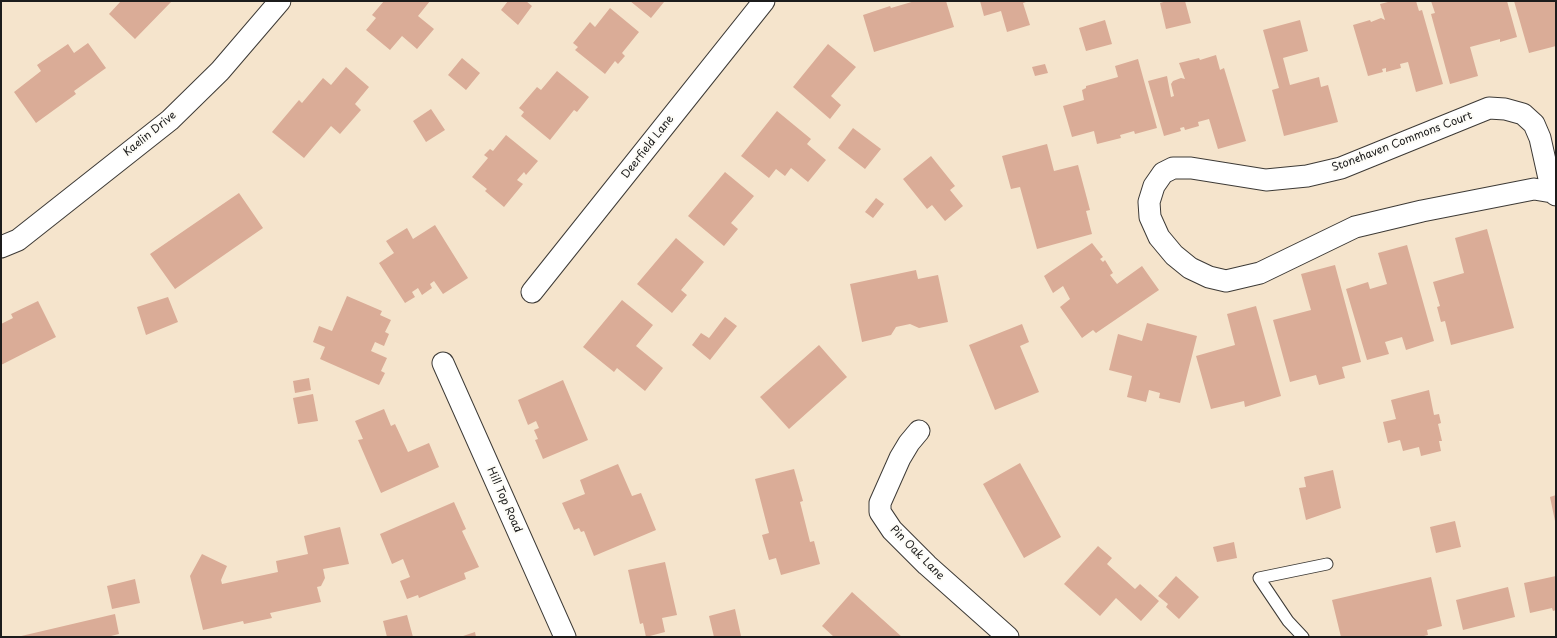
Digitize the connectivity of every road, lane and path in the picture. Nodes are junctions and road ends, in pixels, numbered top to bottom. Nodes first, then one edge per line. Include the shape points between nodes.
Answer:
1 (280, 1) edge
2 (764, 1) edge
3 (1554, 193) edge
4 (1, 247) edge
5 (532, 292) dead end
6 (442, 363) dead end
7 (919, 431) dead end
8 (1327, 564) dead end
9 (565, 637) edge
10 (1008, 637) edge
11 (1303, 637) edge

1 - 4 street, Kaelin Drive via 220,71 170,120 18,240
2 - 5 street, Deerfield Lane
3 - 3 street, Stonehaven Commons Court via 1534,189 1355,227 1260,273 1226,281 1209,277 1190,268 1174,255 1159,237 1150,217 1149,202 1154,186 1163,173 1172,168 1191,168 1266,180 1307,176 1341,168 1489,108 1505,108 1523,114 1534,124
6 - 9 street, Hill Top Road
7 - 10 street, Pin Oak Lane via 900,458 880,503 880,512 892,530 927,565
8 - 11 lane via 1259,578 1288,621

